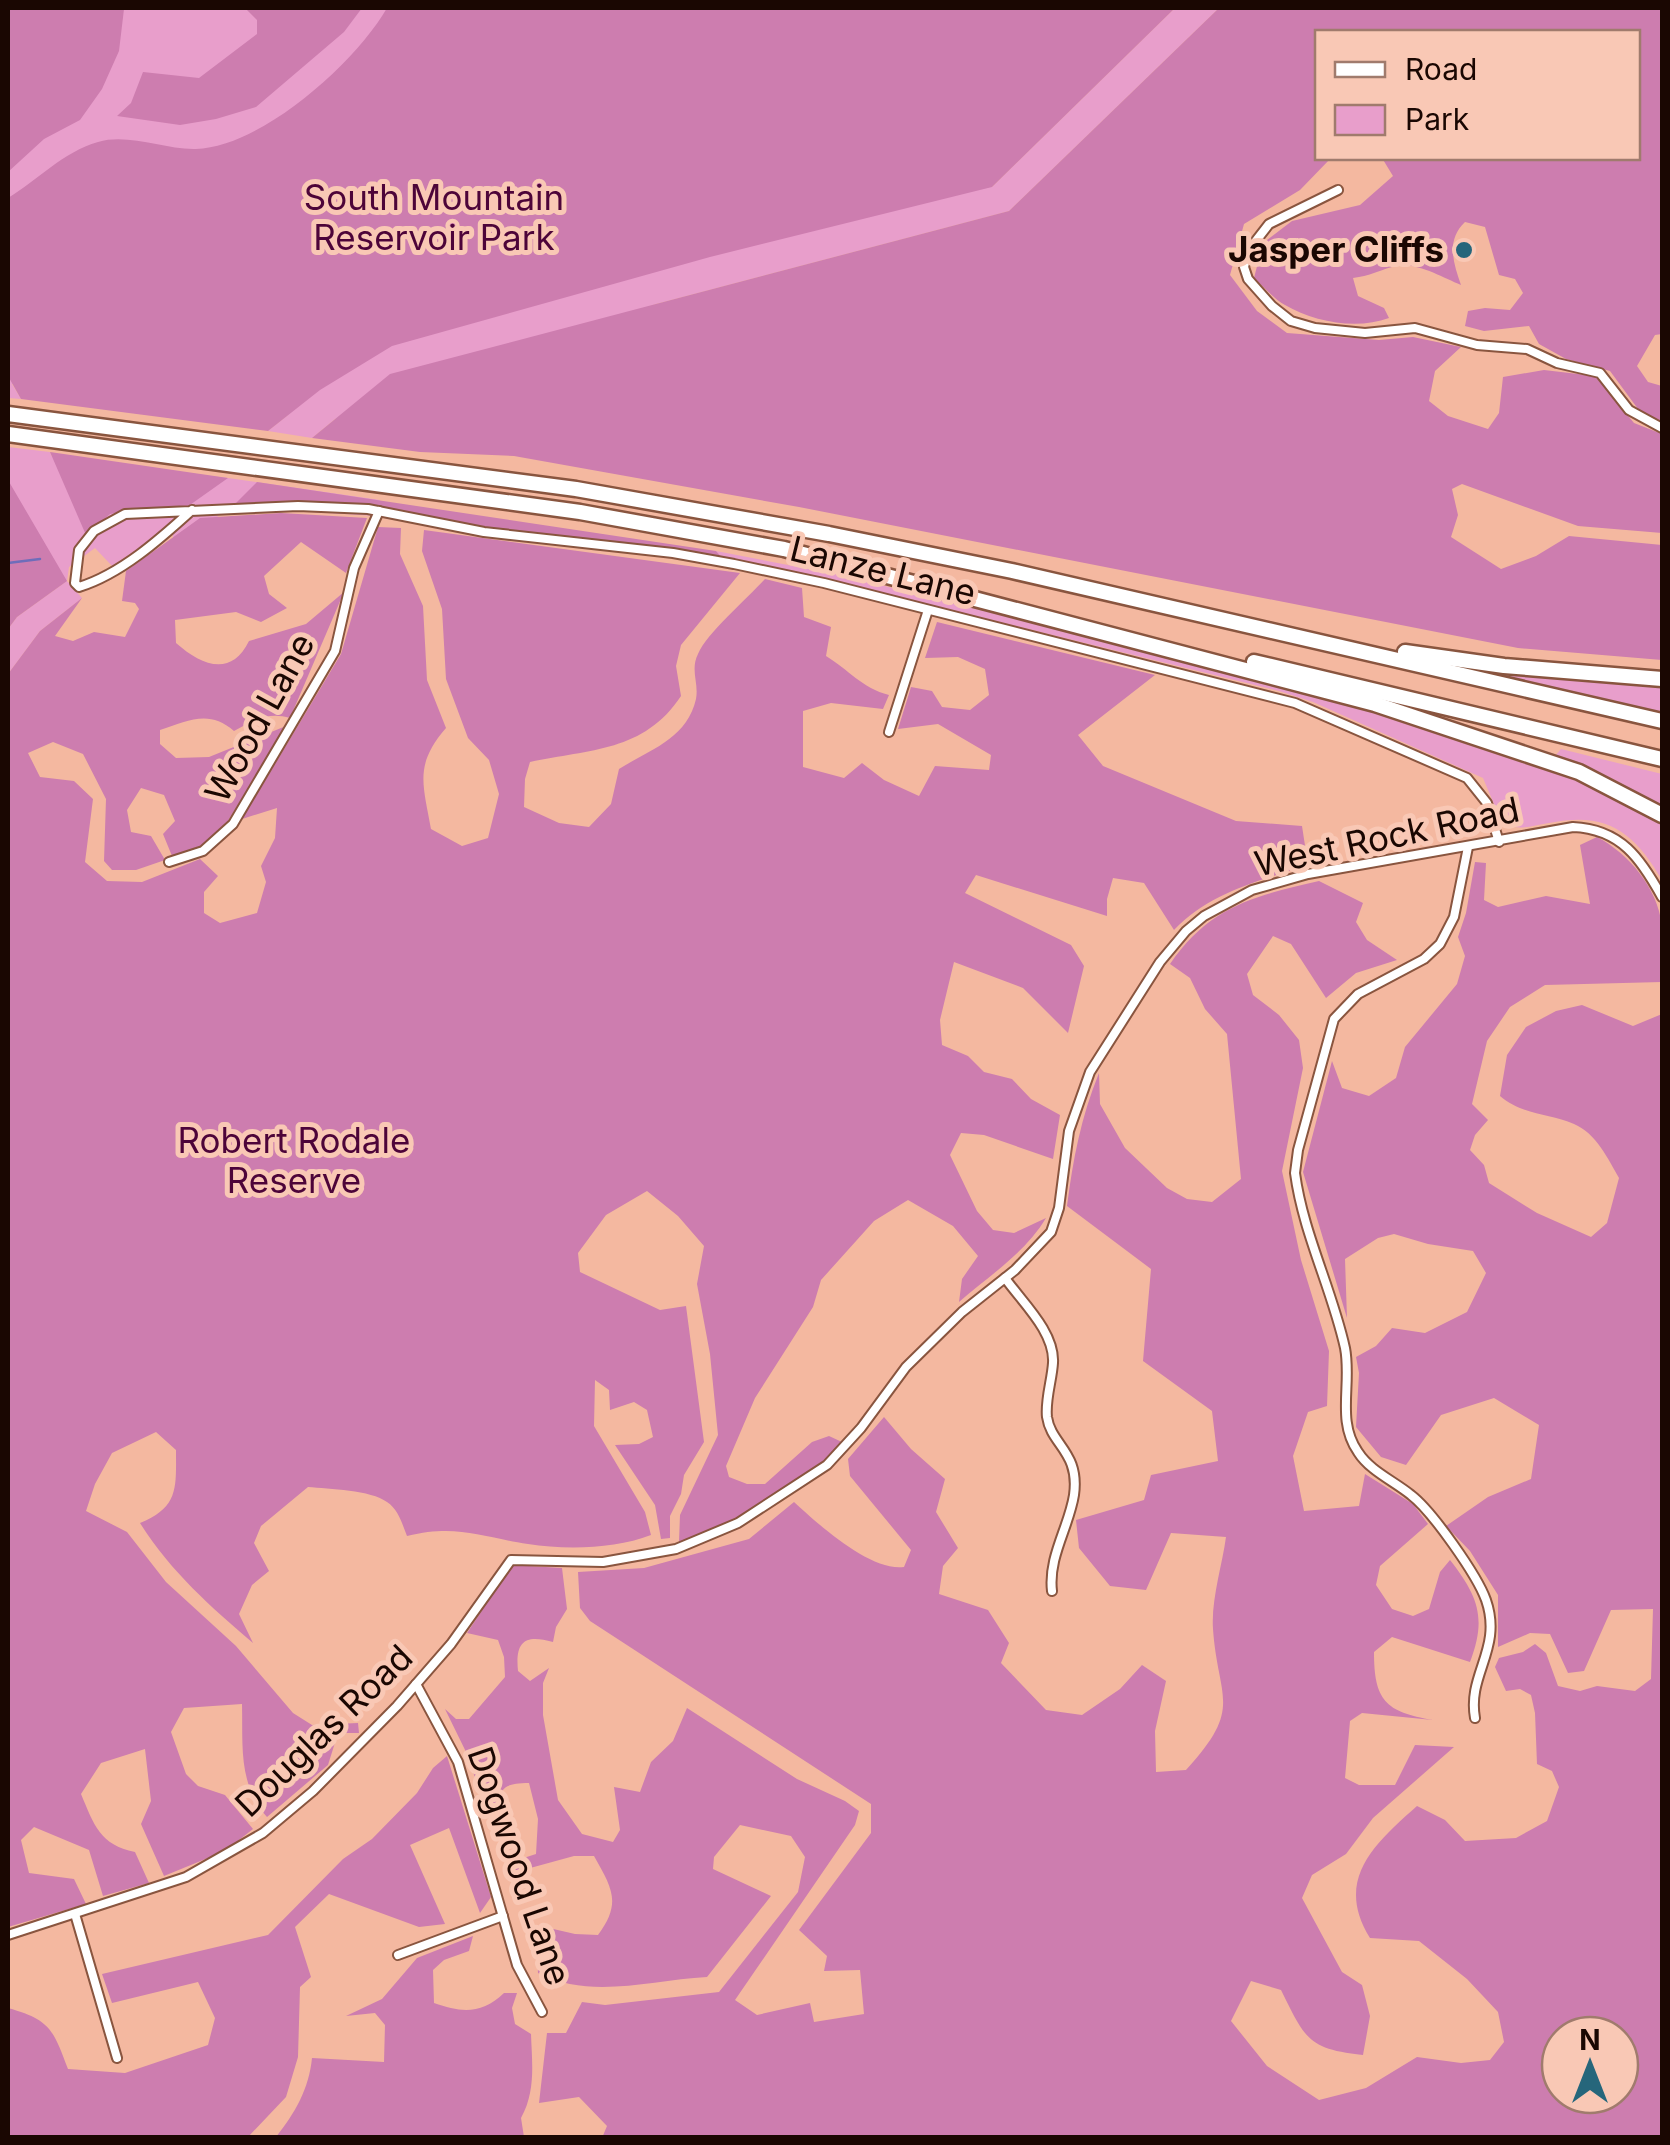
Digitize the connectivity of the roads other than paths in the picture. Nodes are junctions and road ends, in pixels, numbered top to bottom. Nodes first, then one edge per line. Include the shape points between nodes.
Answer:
1 (1338, 190) dead end
2 (8, 414) edge
3 (1662, 428) edge
4 (8, 434) edge
5 (192, 510) junction
6 (379, 511) junction
7 (1012, 572) junction
8 (966, 595) junction
9 (928, 610) junction
10 (1662, 679) edge
11 (1662, 721) edge
12 (889, 732) dead end
13 (1662, 758) edge
14 (1662, 815) edge
15 (1500, 842) junction
16 (1468, 847) junction
17 (169, 862) dead end
18 (1662, 897) edge
19 (1005, 1278) junction
20 (1052, 1591) dead end
21 (451, 1644) joint
22 (416, 1684) junction
23 (1475, 1718) dead end
24 (75, 1914) junction
25 (503, 1916) junction
26 (8, 1935) edge
27 (398, 1956) dead end
28 (542, 2012) dead end
29 (117, 2058) dead end

1 - 3 street via 1260,232 1244,262 1248,279 1292,321 1365,334 1415,328 1477,346 1518,347 1592,370 1629,410
2 - 7 highway via 576,489
4 - 8 highway via 580,512 784,548
5 - 5 street, Lanze Lane via 108,520 79,550 75,583 102,577
5 - 6 street, Lanze Lane
6 - 9 street, Lanze Lane via 484,532 688,556
6 - 17 street, Wood Lane via 354,568 335,651 234,824 203,850
7 - 10 highway via 1397,651
7 - 11 highway
8 - 13 highway
8 - 14 highway via 1375,704 1564,766
9 - 12 street
9 - 15 street, Lanze Lane via 1326,714 1467,778 1488,804
15 - 16 street, West Rock Road
15 - 18 street, West Rock Road via 1573,827 1598,830 1633,850
16 - 19 street, West Rock Road via 1289,878 1235,897 1186,931 1097,1058 1073,1115 1056,1220 1044,1242
16 - 23 street via 1454,918 1440,944 1424,960 1358,994 1334,1020 1295,1172 1344,1347 1350,1438 1364,1461 1425,1508 1484,1594 1491,1634 1474,1694
19 - 20 street via 1051,1344 1047,1415 1074,1474
19 - 21 street, West Rock Road via 906,1368 841,1451 788,1493 722,1532 652,1555 578,1563 510,1560
21 - 22 street, Douglas Road
22 - 24 street, Douglas Road via 264,1832 186,1877
22 - 25 street, Dogwood Lane via 464,1777
24 - 26 street, Douglas Road
24 - 29 street
25 - 27 street
25 - 28 street, Dogwood Lane via 521,1976

